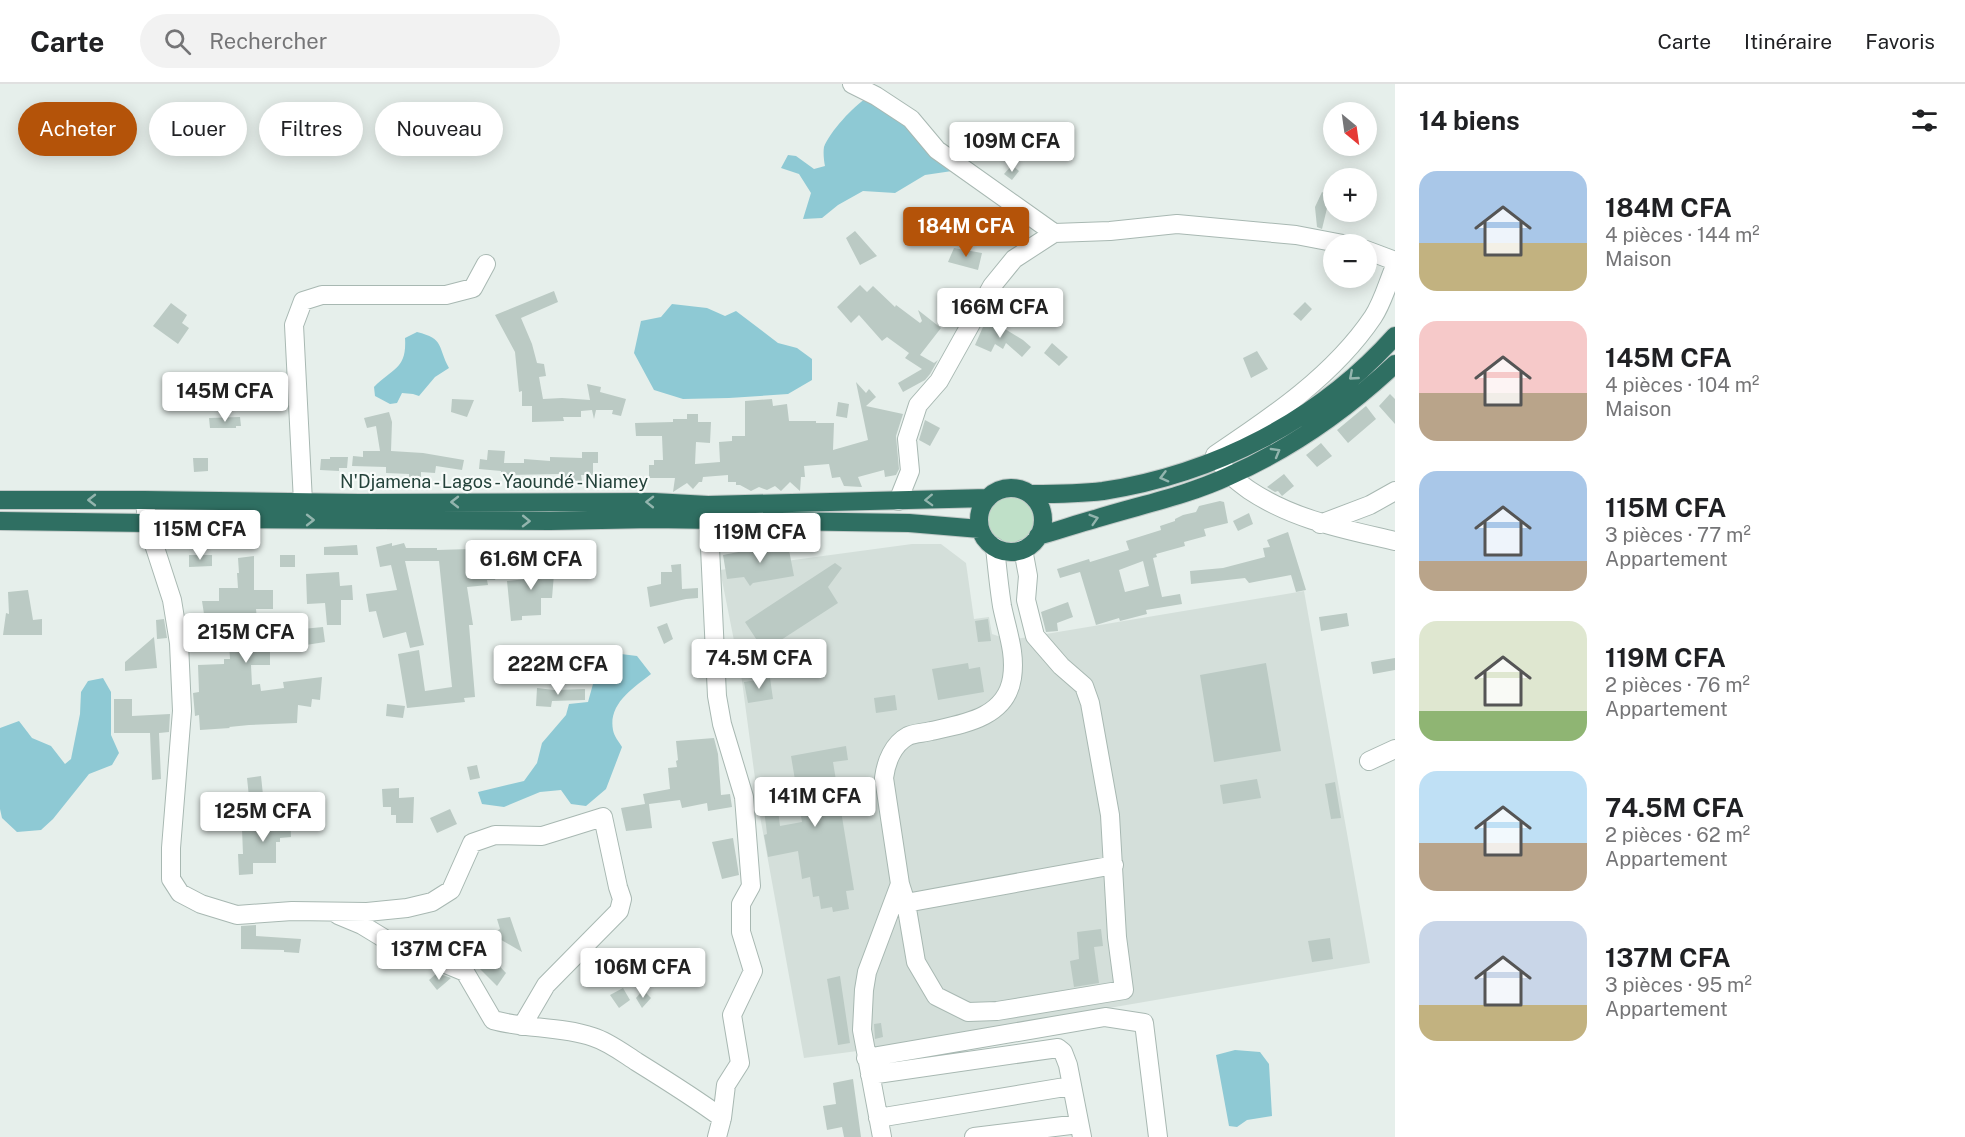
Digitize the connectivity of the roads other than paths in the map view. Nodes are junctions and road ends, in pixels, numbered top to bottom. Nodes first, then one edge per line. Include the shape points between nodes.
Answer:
1 (852, 84) edge
2 (1053, 233) junction
3 (1323, 240) edge
4 (1377, 254) edge
5 (1395, 261) edge
6 (486, 264) dead end
7 (1395, 266) edge
8 (1395, 336) edge
9 (1395, 364) edge
10 (1219, 460) junction
11 (1193, 469) junction
12 (1230, 476) junction
13 (1395, 491) edge
14 (1030, 494) junction
15 (988, 498) junction
16 (0, 500) edge
17 (145, 500) junction
18 (898, 501) junction
19 (303, 502) junction
20 (709, 512) junction
21 (0, 521) edge
22 (147, 523) junction
23 (1320, 524) junction
24 (980, 530) junction
25 (1038, 536) junction
26 (1395, 541) edge
27 (995, 547) junction
28 (1023, 549) junction
29 (1395, 748) edge
30 (1369, 761) dead end
31 (1114, 865) junction
32 (900, 884) junction
33 (906, 903) junction
34 (334, 913) junction
35 (522, 1026) junction
36 (868, 1067) junction
37 (1071, 1086) junction
38 (722, 1118) junction
39 (878, 1118) junction
40 (1081, 1130) edge
41 (717, 1137) edge
42 (882, 1137) edge
43 (974, 1137) edge
44 (1158, 1137) edge

1 - 2 street via 911,119 937,150
2 - 3 street via 1177,224
2 - 18 street via 1014,259 992,285 939,381 918,405 907,439 910,471
4 - 5 street
6 - 19 street via 473,288 447,295 322,295 303,301 294,325
7 - 11 street via 1375,315 1329,369 1248,433
8 -> 10 highway via 1330,396 1258,441
12 -> 9 highway via 1316,428
10 - 11 highway
10 - 12 street
11 -> 14 highway via 1106,490
12 - 23 street via 1267,502
25 -> 12 highway
13 - 23 street
14 - 15 highway via 1004,488
14 - 25 highway via 1043,519
15 -> 18 highway, N'Djamena - Lagos - Yaoundé - Niamey
15 - 24 highway via 980,513
17 -> 16 highway, N'Djamena - Lagos - Yaoundé - Niamey
17 - 19 highway, N'Djamena - Lagos - Yaoundé - Niamey
17 - 22 street
18 - 20 highway, N'Djamena - Lagos - Yaoundé - Niamey
20 -> 19 highway, N'Djamena - Lagos - Yaoundé - Niamey via 654,502
22 -> 20 highway, N'Djamena - Lagos - Yaoundé - Niamey via 195,519
20 - 24 highway, N'Djamena - Lagos - Yaoundé - Niamey
20 - 38 street via 717,696 744,797 751,886 741,904 741,932 753,971 732,1015 740,1063 726,1085
21 - 22 highway, N'Djamena - Lagos - Yaoundé - Niamey
22 - 34 street via 172,600 178,643 182,711 171,879 180,893 237,915
23 - 26 street
24 - 27 highway
25 - 28 highway
27 - 28 highway via 1004,551
27 - 32 street via 1002,604 1015,657 1012,681 1006,698 987,715 969,723 909,736 897,745 884,778
28 - 31 street via 1028,576 1026,600 1035,636 1084,686 1090,703 1110,815
29 - 30 street
31 - 33 street
31 - 33 street via 1124,990 997,1011 968,1012 936,996 926,981 916,962
32 - 33 street
32 - 36 street via 865,981 862,1030
34 - 35 street via 465,972 492,1020
34 - 35 street via 407,908 432,902 451,890 472,843 495,835 542,836 603,817 622,899 619,911 546,985
35 - 38 street via 595,1037
36 - 37 street via 1058,1048 1068,1065
36 - 39 street
36 - 44 street via 1105,1017 1144,1023
37 - 39 street
37 - 40 street
38 - 41 street
39 - 42 street
40 - 43 street

